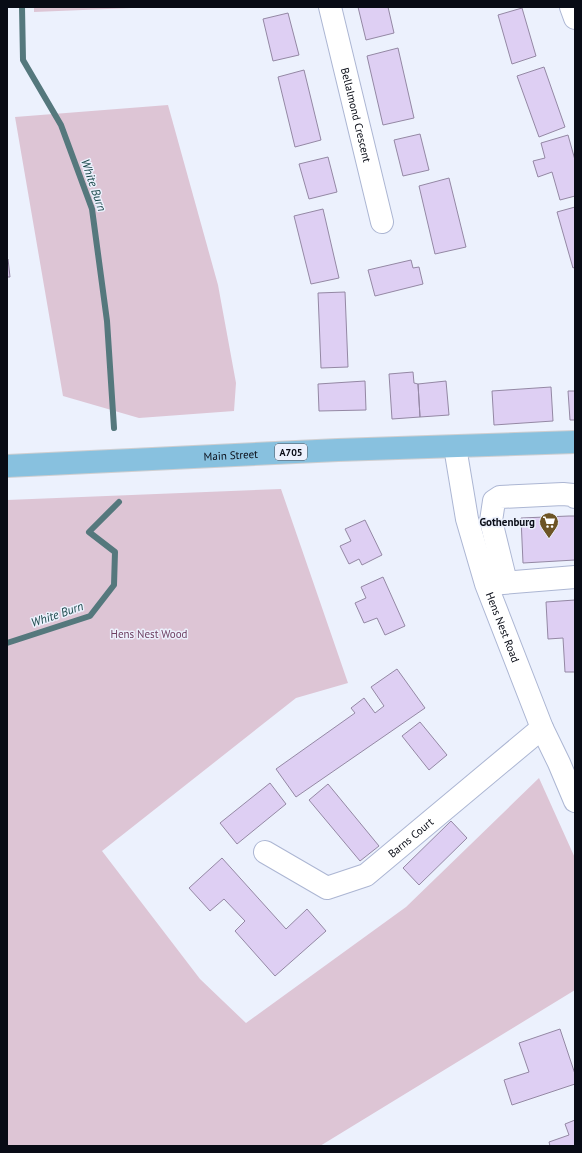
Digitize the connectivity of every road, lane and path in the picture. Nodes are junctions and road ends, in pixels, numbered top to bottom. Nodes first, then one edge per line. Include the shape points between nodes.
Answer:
1 (330, 7) edge
2 (572, 7) edge
3 (575, 18) edge
4 (382, 222) dead end
5 (575, 442) edge
6 (455, 447) junction
7 (7, 466) edge
8 (575, 497) edge
9 (575, 577) edge
10 (496, 583) junction
11 (542, 728) junction
12 (567, 760) edge
13 (575, 801) edge
14 (265, 852) dead end

1 - 4 street, Bellalmond Crescent
2 - 3 street
5 - 6 main road, Main Street / A705
6 - 7 main road, Main Street / A705
6 - 10 street, Hens Nest Road via 467,519
8 - 10 street via 563,494 500,497 494,501 491,521
9 - 10 street
10 - 11 street, Hens Nest Road
11 - 12 street, Hens Nest Road
11 - 14 street, Barns Court via 366,875 327,888
12 - 13 street, Hens Nest Road

